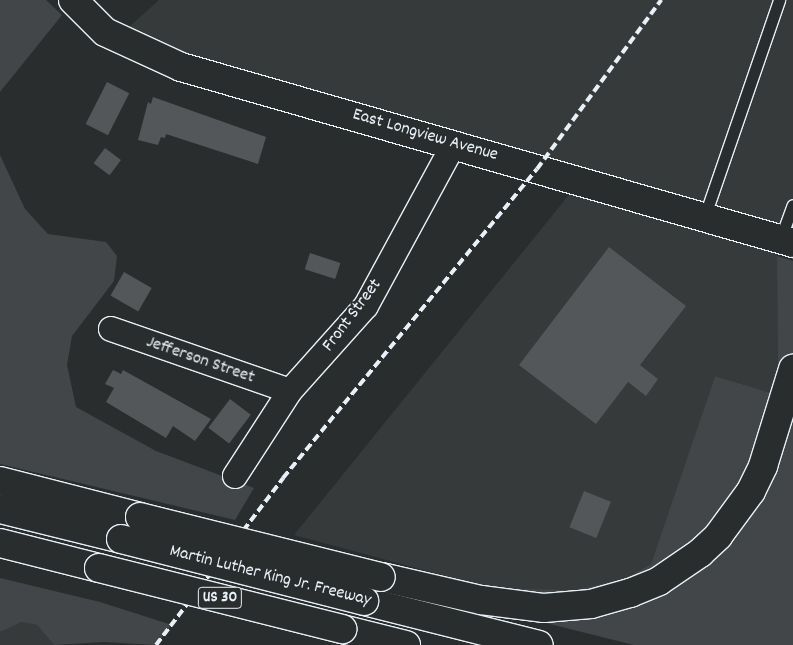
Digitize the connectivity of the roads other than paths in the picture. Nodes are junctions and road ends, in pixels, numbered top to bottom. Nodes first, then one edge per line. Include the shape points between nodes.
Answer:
1 (72, 0) edge
2 (779, 0) edge
3 (454, 144) junction
4 (793, 205) edge
5 (704, 218) junction
6 (787, 242) edge
7 (111, 329) dead end
8 (793, 369) edge
9 (290, 392) junction
10 (235, 476) dead end
11 (0, 481) edge
12 (0, 509) edge
13 (0, 543) edge
14 (0, 560) edge
15 (94, 575) junction
16 (337, 636) junction
17 (367, 645) edge
18 (406, 645) edge
19 (540, 645) edge

1 - 3 main road, East Longview Avenue via 105,32 150,56
2 - 5 lane
3 - 5 main road, East Longview Avenue
3 - 9 street, Front Street via 366,306
4 - 6 lane
5 - 6 main road, East Longview Avenue
7 - 9 street, Jefferson Street
8 - 11 main road, bridge via 763,466 751,491 718,536 700,553 659,580 630,593 591,604 544,608 481,600
9 - 10 street, Front Street
12 - 19 main road, Martin Luther King Jr. Freeway / US 30, bridge
13 - 15 main road, Martin Luther King Jr. Freeway / US 30
14 - 15 main road
15 - 16 main road, Martin Luther King Jr. Freeway / US 30, bridge
16 - 17 main road
16 - 18 main road, Martin Luther King Jr. Freeway / US 30

